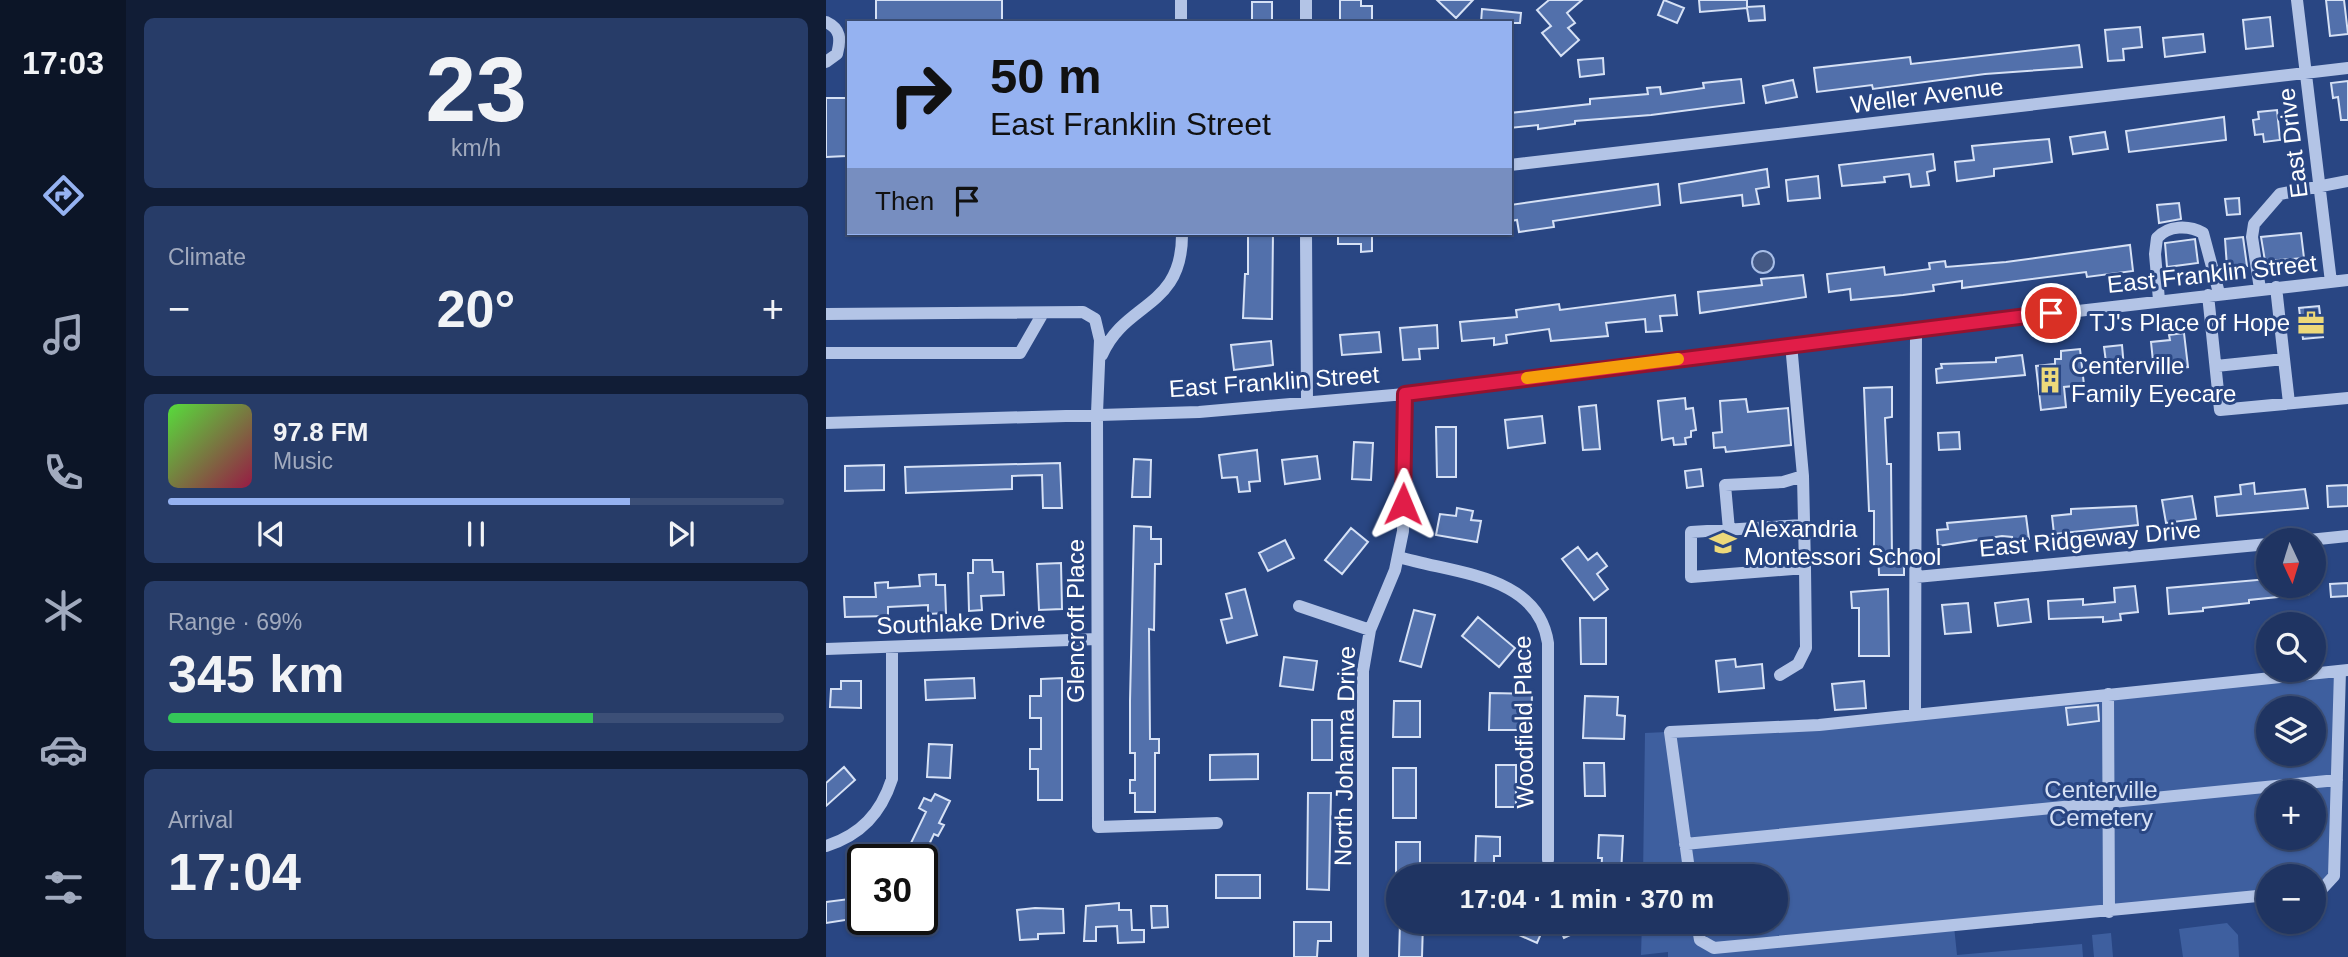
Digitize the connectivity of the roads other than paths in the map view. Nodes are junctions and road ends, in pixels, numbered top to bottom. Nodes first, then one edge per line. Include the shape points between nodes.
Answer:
1 (1181, 0) edge
2 (1306, 0) edge
3 (2297, 0) edge
4 (1181, 21) edge
5 (1306, 21) edge
6 (826, 22) edge
7 (826, 62) edge
8 (2348, 68) edge
9 (2306, 73) junction
10 (1512, 165) edge
11 (2348, 181) edge
12 (2319, 185) junction
13 (1182, 235) edge
14 (1306, 235) edge
15 (2348, 279) edge
16 (2331, 282) junction
17 (2276, 287) junction
18 (2260, 289) junction
19 (2213, 294) junction
20 (2160, 300) junction
21 (1043, 313) junction
22 (826, 314) edge
23 (1916, 329) junction
24 (1791, 344) junction
25 (826, 353) edge
26 (2284, 359) junction
27 (1099, 366) junction
28 (2216, 366) junction
29 (1405, 394) junction
30 (2348, 398) edge
31 (1307, 401) junction
32 (2289, 403) junction
33 (1097, 414) junction
34 (826, 423) edge
35 (1802, 476) junction
36 (1803, 525) junction
37 (1729, 530) junction
38 (2348, 536) edge
39 (2326, 538) edge
40 (2256, 545) edge
41 (1399, 557) junction
42 (1805, 568) junction
43 (1916, 577) junction
44 (1299, 606) dead end
45 (1370, 630) junction
46 (1097, 639) junction
47 (892, 647) junction
48 (826, 649) edge
49 (2344, 671) edge
50 (1780, 675) dead end
51 (2108, 694) junction
52 (1915, 712) junction
53 (2337, 780) junction
54 (2109, 803) junction
55 (1217, 823) dead end
56 (1685, 844) junction
57 (826, 846) edge
58 (1548, 860) dead end
59 (1688, 864) edge
60 (2326, 885) edge
61 (2256, 896) edge
62 (2109, 912) junction
63 (1699, 934) edge
64 (1363, 957) edge

1 - 4 street
2 - 5 street
3 - 9 street, East Drive
6 - 7 street via 839,32 840,42 837,54
8 - 9 street, Weller Avenue
9 - 10 street, Weller Avenue
9 - 12 street, East Drive
11 - 12 street
12 - 16 street, East Drive
12 - 18 street via 2280,194 2259,215 2252,237
13 - 27 street via 1182,255 1174,276 1110,341
14 - 31 street
15 - 16 street, East Franklin Street
16 - 17 street, East Franklin Street
17 - 18 street, East Franklin Street
17 - 26 street
18 - 19 street, East Franklin Street
19 - 20 street, East Franklin Street
19 - 20 street via 2203,233 2172,229 2157,238 2154,254
19 - 28 street
20 - 23 street, East Franklin Street
21 - 22 street
21 - 25 street via 1020,353
21 - 27 street, Glencroft Place via 1083,312 1095,319
23 - 24 street, East Franklin Street
23 - 43 street
24 - 29 street, East Franklin Street
24 - 35 street
26 - 28 street
26 - 32 street
27 - 33 street, Glencroft Place
28 - 32 street via 2220,410
29 - 31 street, East Franklin Street
29 - 41 street, North Johanna Drive
30 - 32 street
31 - 33 street, East Franklin Street via 1199,412
33 - 34 street, East Franklin Street
33 - 46 street, Glencroft Place
35 - 36 street
35 - 37 street via 1783,482 1725,485
36 - 37 street
36 - 42 street
37 - 42 street via 1689,532 1691,578
38 - 39 street
40 - 43 street, East Ridgeway Drive
41 - 45 street, North Johanna Drive
41 - 58 street, Woodfield Place via 1507,586 1528,600 1542,620 1548,643
42 - 50 street via 1806,648 1798,664
43 - 52 street
44 - 45 street
45 - 64 street, North Johanna Drive via 1362,692
46 - 47 street, Southlake Drive
46 - 55 street, Glencroft Place via 1098,827
47 - 48 street, Southlake Drive
47 - 57 street via 892,779 886,798 855,834
49 - 51 street
49 - 53 street
51 - 52 street
51 - 54 street
52 - 56 street via 1819,725 1670,732
53 - 54 street
53 - 60 street via 2334,876
54 - 56 street
54 - 62 street
56 - 59 street
61 - 62 street
62 - 63 street via 1714,948 1700,940

